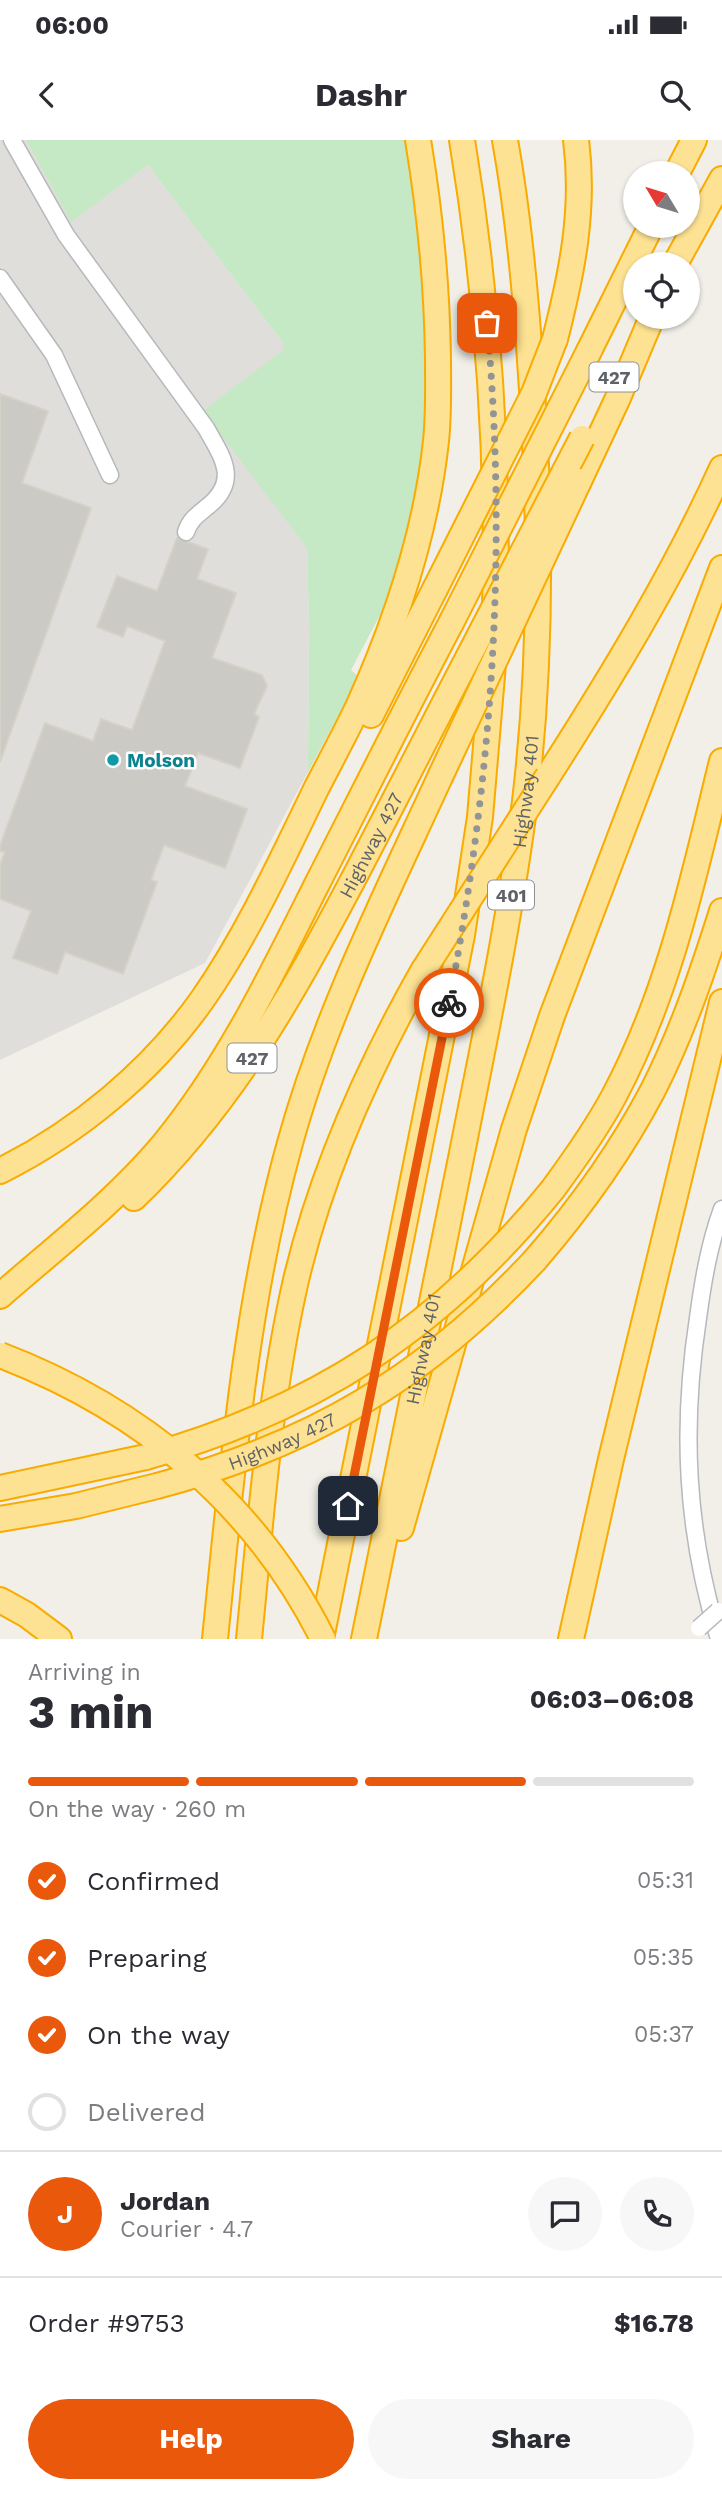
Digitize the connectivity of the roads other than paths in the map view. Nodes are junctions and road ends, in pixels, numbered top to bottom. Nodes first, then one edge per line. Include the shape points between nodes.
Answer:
1 (12, 140) edge
2 (418, 140) edge
3 (462, 140) edge
4 (505, 140) edge
5 (576, 140) edge
6 (694, 140) edge
7 (683, 161) edge
8 (722, 179) edge
9 (645, 238) edge
10 (682, 252) edge
11 (0, 278) edge
12 (641, 329) edge
13 (647, 329) edge
14 (722, 468) edge
15 (110, 475) dead end
16 (186, 532) dead end
17 (722, 568) edge
18 (722, 761) edge
19 (722, 911) edge
20 (722, 1002) edge
21 (0, 1171) edge
22 (0, 1186) edge
23 (722, 1209) edge
24 (0, 1297) edge
25 (0, 1355) edge
26 (611, 1459) junction
27 (0, 1488) edge
28 (0, 1519) edge
29 (0, 1600) edge
30 (721, 1607) edge
31 (694, 1634) edge
32 (59, 1639) edge
33 (215, 1639) edge
34 (249, 1639) edge
35 (322, 1639) edge
36 (365, 1639) edge
37 (557, 1639) edge
38 (572, 1639) edge
39 (719, 1639) edge

1 - 16 street via 66,235 223,457 227,477 223,490 189,522
2 - 21 highway via 433,250 437,423 419,533 382,652 263,896 201,1001 126,1085 52,1142
3 - 35 highway, 401 via 483,278 495,425 496,586 488,738 462,934
4 - 36 highway, Highway 401 / 401 via 525,281 536,432 536,645 525,799 505,932
5 - 22 highway, bridge via 572,273 555,339 534,393 239,969 168,1063 112,1115 61,1152
6 - 7 highway
8 - 10 highway
9 - 24 highway, bridge via 274,971 215,1072 163,1144 124,1186
11 - 15 street via 54,355
12 - 24 highway, Highway 427 / 427, bridge via 281,1013 231,1088 161,1172 52,1271
13 - 33 highway, bridge via 351,974 290,1142 251,1325
14 - 34 highway, bridge via 640,628 424,971 356,1100 326,1178 290,1309 275,1391
17 - 36 highway via 531,1075
18 - 27 highway, bridge via 681,926 642,1039 614,1096 553,1189 462,1289 382,1352 274,1413 146,1457
19 - 28 highway, Highway 427, bridge via 653,1089 583,1202 535,1260 447,1344 358,1406 273,1448 157,1486
20 - 26 highway
23 - 39 street via 705,1267 687,1433 690,1503
25 - 35 highway, bridge via 95,1398 183,1460 258,1537
26 - 37 highway
26 - 38 highway
29 - 32 highway
30 - 31 street, bridge

